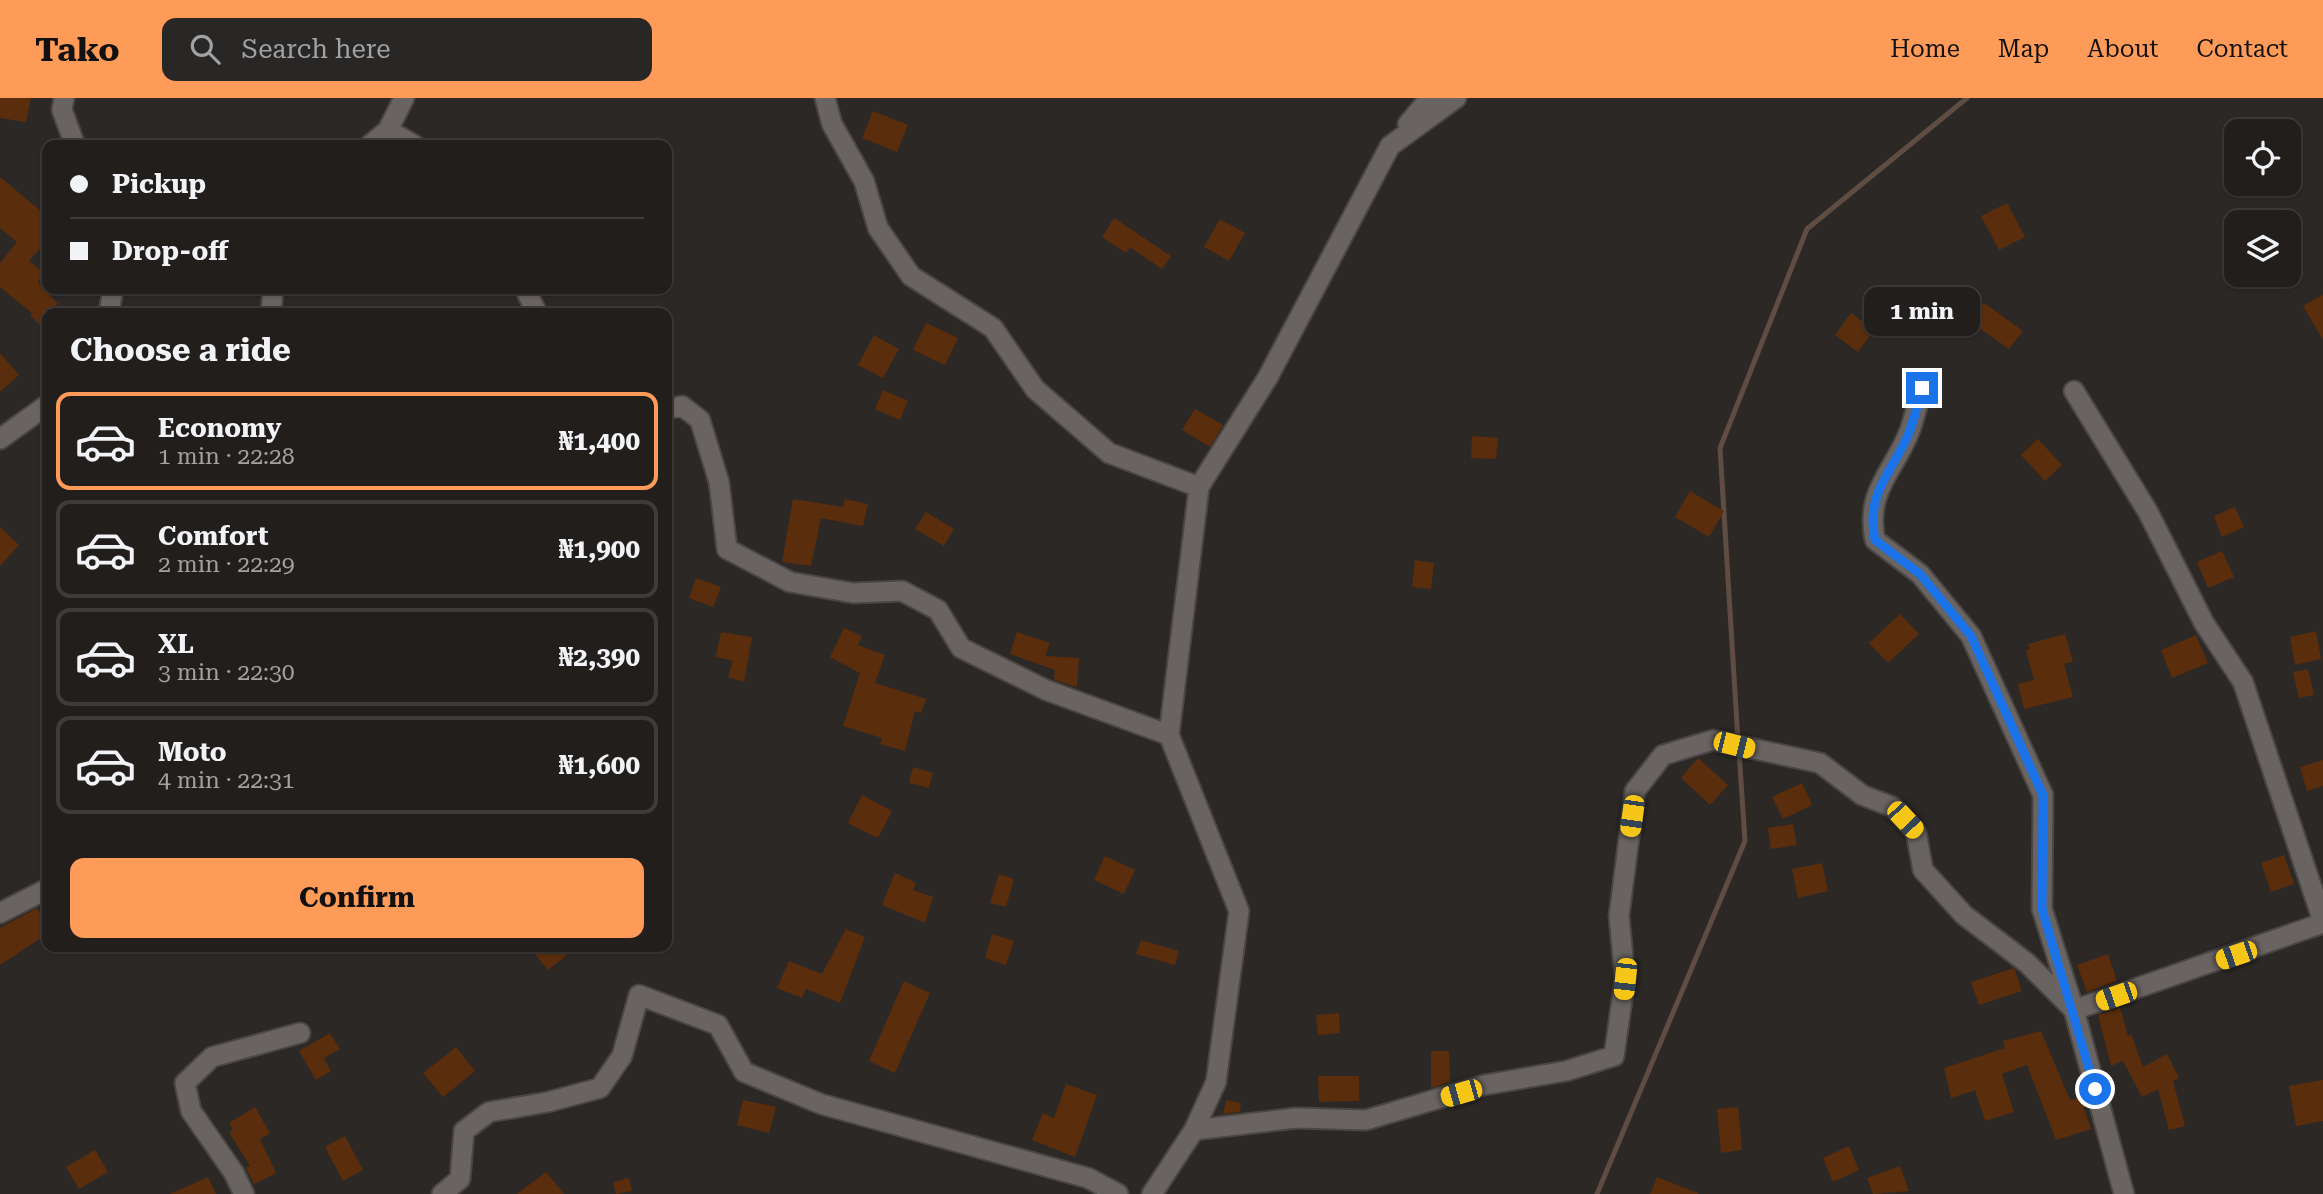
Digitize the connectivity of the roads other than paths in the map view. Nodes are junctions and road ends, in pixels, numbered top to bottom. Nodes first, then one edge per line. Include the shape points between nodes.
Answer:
1 (64, 98) edge
2 (404, 98) edge
3 (825, 98) edge
4 (1430, 98) edge
5 (1456, 98) edge
6 (388, 130) junction
7 (73, 140) edge
8 (376, 140) edge
9 (405, 140) edge
10 (1390, 146) junction
11 (1922, 388) dead end
12 (2074, 391) dead end
13 (42, 409) edge
14 (672, 409) edge
15 (0, 439) edge
16 (1199, 487) junction
17 (1169, 735) junction
18 (42, 892) edge
19 (0, 914) edge
20 (2323, 922) edge
21 (2074, 1010) junction
22 (300, 1033) dead end
23 (1194, 1130) junction
24 (244, 1194) edge
25 (442, 1194) edge
26 (1118, 1194) edge
27 (1152, 1194) edge
28 (2124, 1194) edge

1 - 7 street via 62,110
2 - 6 street
3 - 16 street via 832,124 864,181 878,228 911,276 993,328 1035,389 1109,453
4 - 10 street
5 - 10 street
6 - 8 street
6 - 9 street
10 - 16 street via 1268,377
11 - 21 street via 1910,430 1880,486 1871,516 1875,540 1920,574 1971,636 2043,795 2042,909
12 - 20 street via 2148,512 2204,623 2243,682
13 - 15 street
14 - 17 street via 682,406 700,420 719,482 727,549 790,582 853,593 901,591 938,610 961,648 1046,690
16 - 17 street
17 - 23 street via 1239,911 1216,1082
18 - 19 street
20 - 21 street
21 - 23 street via 2027,963 1964,915 1923,870 1916,832 1893,807 1862,795 1820,763 1713,740 1662,755 1635,790 1619,916 1625,979 1614,1056 1366,1120 1296,1118
21 - 28 street
22 - 24 street via 212,1057 185,1083 191,1111
23 - 27 street
25 - 26 street via 460,1179 464,1131 489,1112 600,1088 622,1056 639,995 718,1025 744,1072 821,1104 1088,1178

